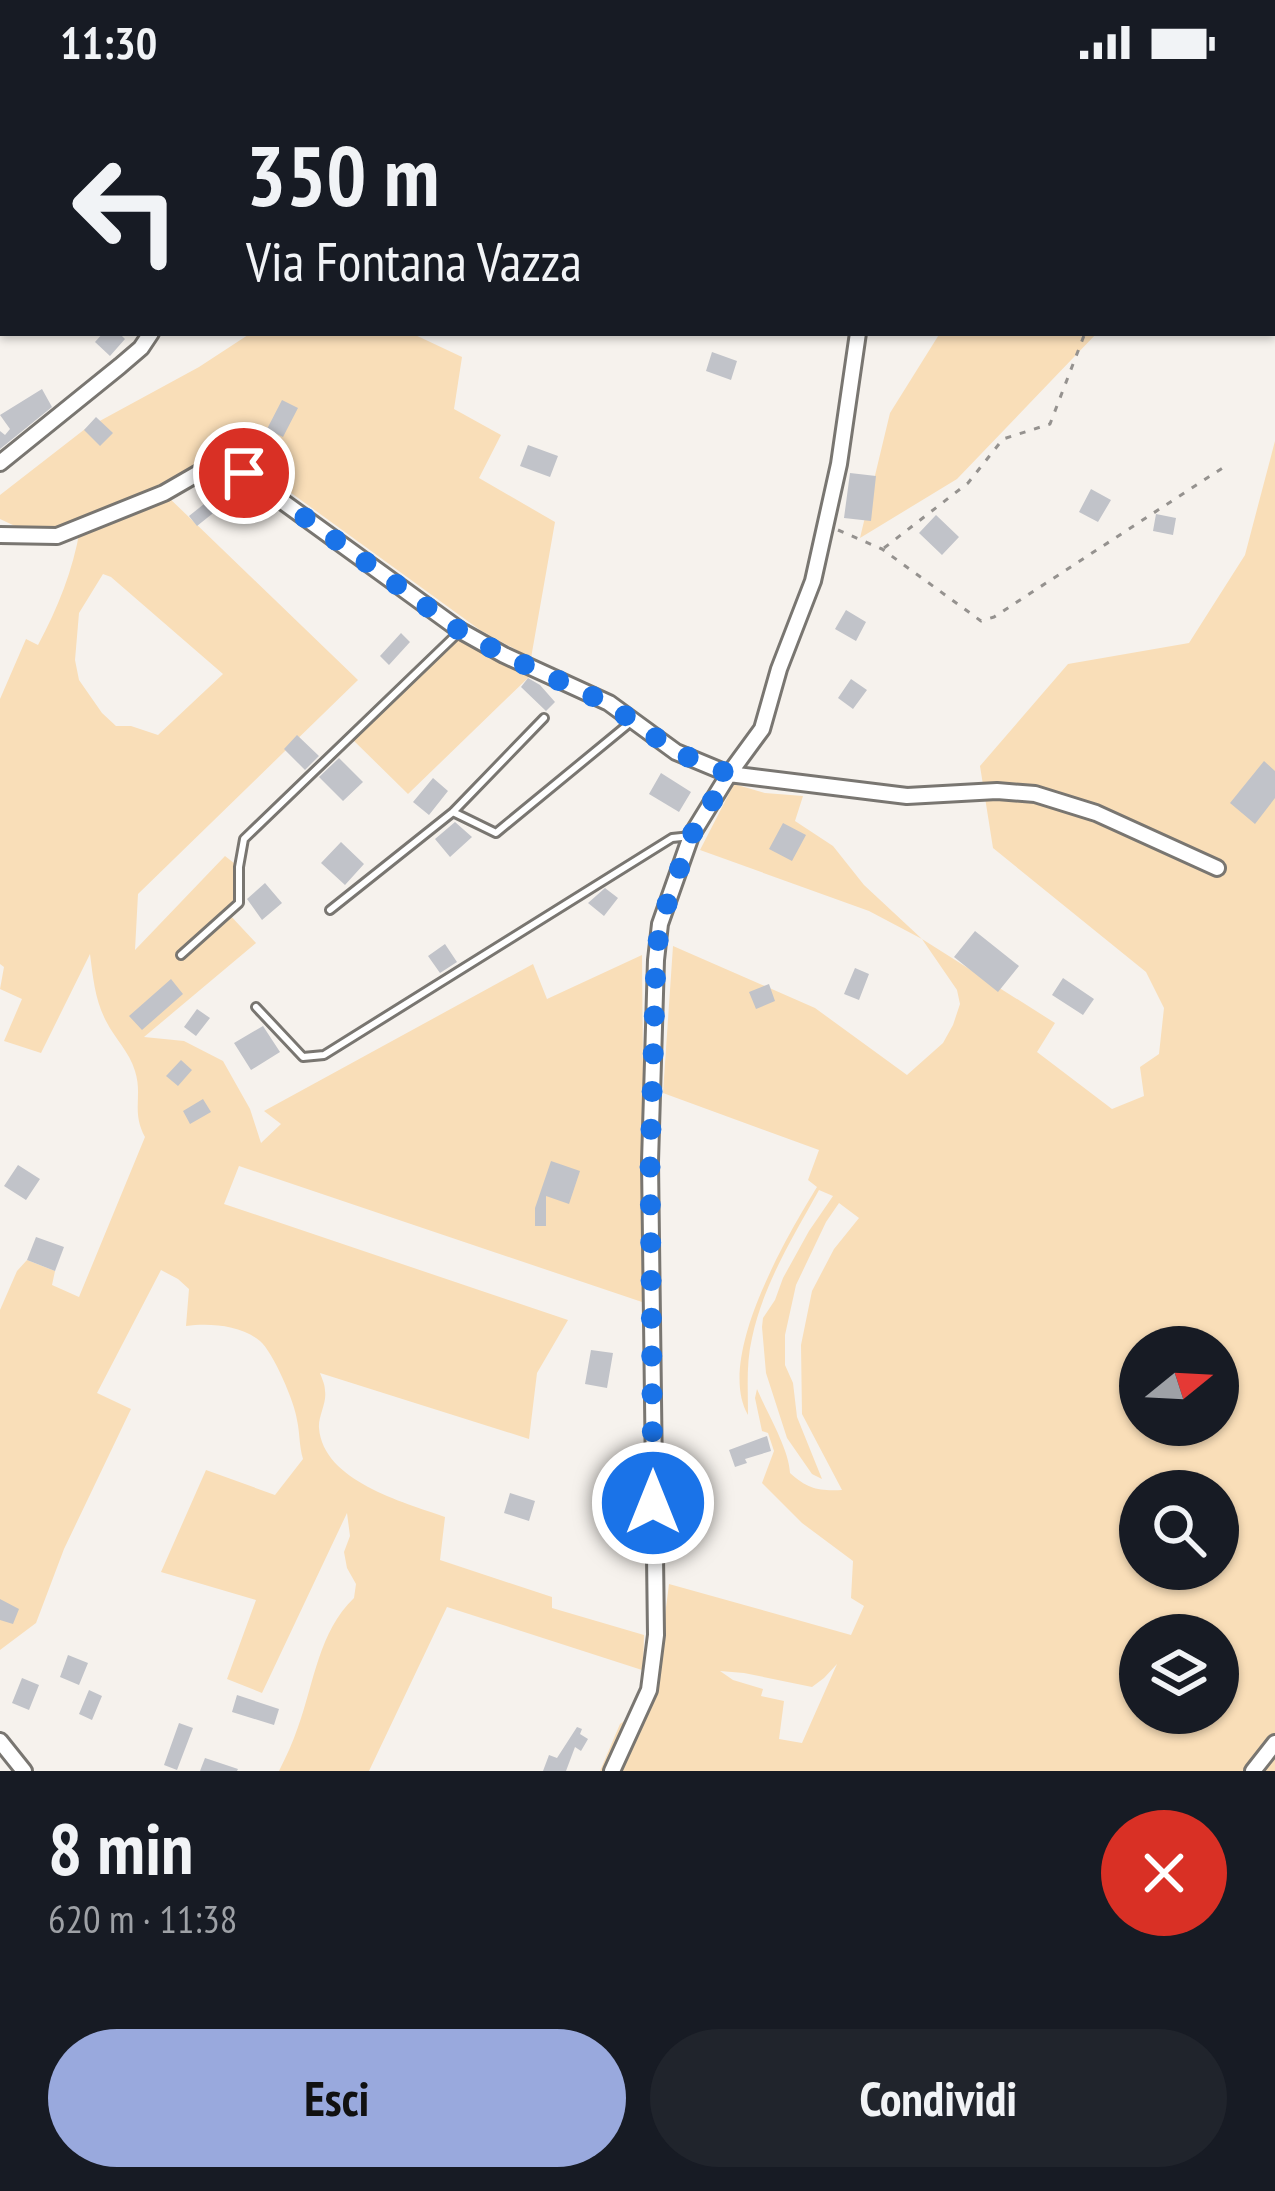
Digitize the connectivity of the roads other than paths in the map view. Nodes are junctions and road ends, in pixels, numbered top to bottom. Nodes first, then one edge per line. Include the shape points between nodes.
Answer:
1 (148, 336) edge
2 (858, 336) edge
3 (0, 463) edge
4 (0, 536) edge
5 (460, 631) junction
6 (544, 718) dead end
7 (634, 720) junction
8 (729, 774) junction
9 (453, 812) junction
10 (691, 836) junction
11 (1216, 868) dead end
12 (330, 910) dead end
13 (181, 955) dead end
14 (256, 1007) dead end
15 (0, 1741) edge
16 (1275, 1743) edge
17 (24, 1771) edge
18 (612, 1771) edge
19 (1253, 1771) edge

1 - 3 street
2 - 8 street via 813,581 762,729
4 - 5 street via 57,536 209,466 235,467
5 - 7 street
5 - 13 lane via 244,839 239,903
6 - 9 lane
7 - 8 street via 676,752
7 - 9 lane via 496,833
8 - 10 street
8 - 11 street via 908,796 1035,794
9 - 12 lane
10 - 14 lane via 672,838 325,1055 303,1057
10 - 18 street via 656,960 656,1635 649,1690
15 - 17 street
16 - 19 street

